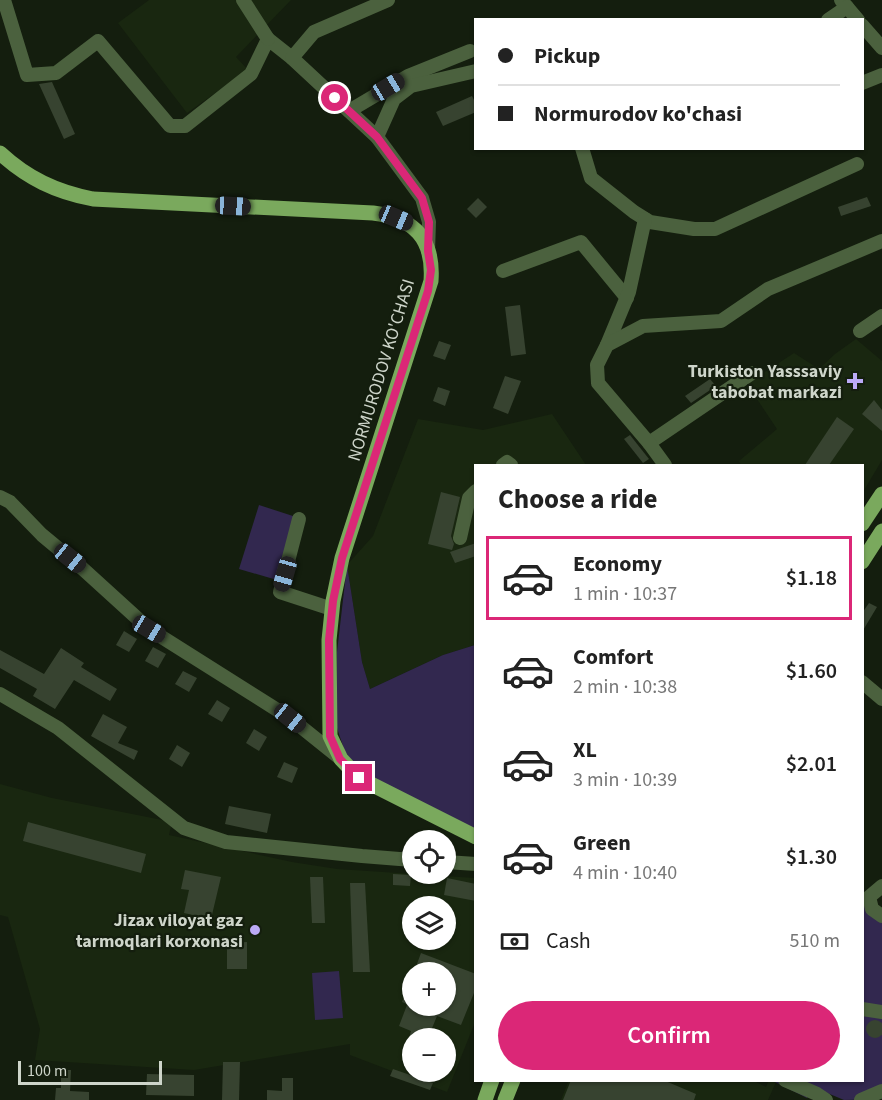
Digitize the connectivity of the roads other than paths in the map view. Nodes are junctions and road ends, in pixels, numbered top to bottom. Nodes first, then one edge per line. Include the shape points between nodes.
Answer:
1 (4, 0) edge
2 (243, 0) edge
3 (388, 0) edge
4 (844, 3) edge
5 (830, 18) edge
6 (856, 18) edge
7 (864, 27) edge
8 (268, 39) junction
9 (882, 48) edge
10 (470, 51) dead end
11 (292, 58) junction
12 (474, 71) edge
13 (882, 75) edge
14 (864, 82) edge
15 (349, 111) junction
16 (377, 137) junction
17 (583, 150) edge
18 (0, 153) edge
19 (857, 164) dead end
20 (645, 219) junction
21 (882, 241) edge
22 (428, 251) junction
23 (503, 271) dead end
24 (627, 298) junction
25 (882, 316) edge
26 (860, 331) dead end
27 (608, 345) junction
28 (752, 373) dead end
29 (650, 443) junction
30 (664, 464) edge
31 (474, 493) edge
32 (882, 494) edge
33 (0, 497) edge
34 (299, 519) dead end
35 (864, 521) edge
36 (882, 531) edge
37 (460, 538) dead end
38 (864, 559) edge
39 (332, 609) junction
40 (864, 684) edge
41 (0, 694) edge
42 (882, 699) edge
43 (340, 759) junction
44 (474, 836) edge
45 (402, 859) edge
46 (456, 863) edge
47 (474, 864) edge
48 (882, 886) edge
49 (882, 916) edge
50 (864, 1009) edge
51 (882, 1012) edge
52 (491, 1082) edge
53 (512, 1082) edge
54 (790, 1082) edge
55 (882, 1091) edge
56 (485, 1100) edge
57 (505, 1100) edge
58 (826, 1100) edge
59 (861, 1100) edge

1 - 8 street via 27,75 56,73 98,41 170,126 185,126 251,74
2 - 8 street
3 - 11 street via 314,32
4 - 5 street
4 - 6 street
7 - 9 street
8 - 11 street
10 - 15 street via 408,76
11 - 15 street
12 - 16 street via 411,86 394,99
13 - 14 street
15 - 16 street
16 - 22 street via 422,198 429,222
17 - 20 street via 591,178
18 - 22 main road via 35,180 93,199 384,214 418,231
19 - 20 street via 715,229 694,230
20 - 24 street
21 - 27 street via 768,289 721,321 643,326
22 - 39 main road, NORMURODOV KO'CHASI via 428,291 342,558
23 - 24 street via 581,242
24 - 27 street
25 - 26 street
27 - 29 street via 597,365 598,383
28 - 29 street
29 - 30 street
31 - 37 street via 469,498
32 - 35 main road
33 - 43 street via 149,629 290,718
34 - 39 street via 279,592
36 - 38 main road
39 - 43 main road, NORMURODOV KO'CHASI via 330,736
40 - 42 street
41 - 45 street via 58,728 184,828 226,842
43 - 44 main road, NORMURODOV KO'CHASI via 359,778
46 - 47 street
48 - 49 street via 869,897 872,909
50 - 51 street
52 - 56 main road
53 - 57 main road
54 - 58 street
55 - 59 street

